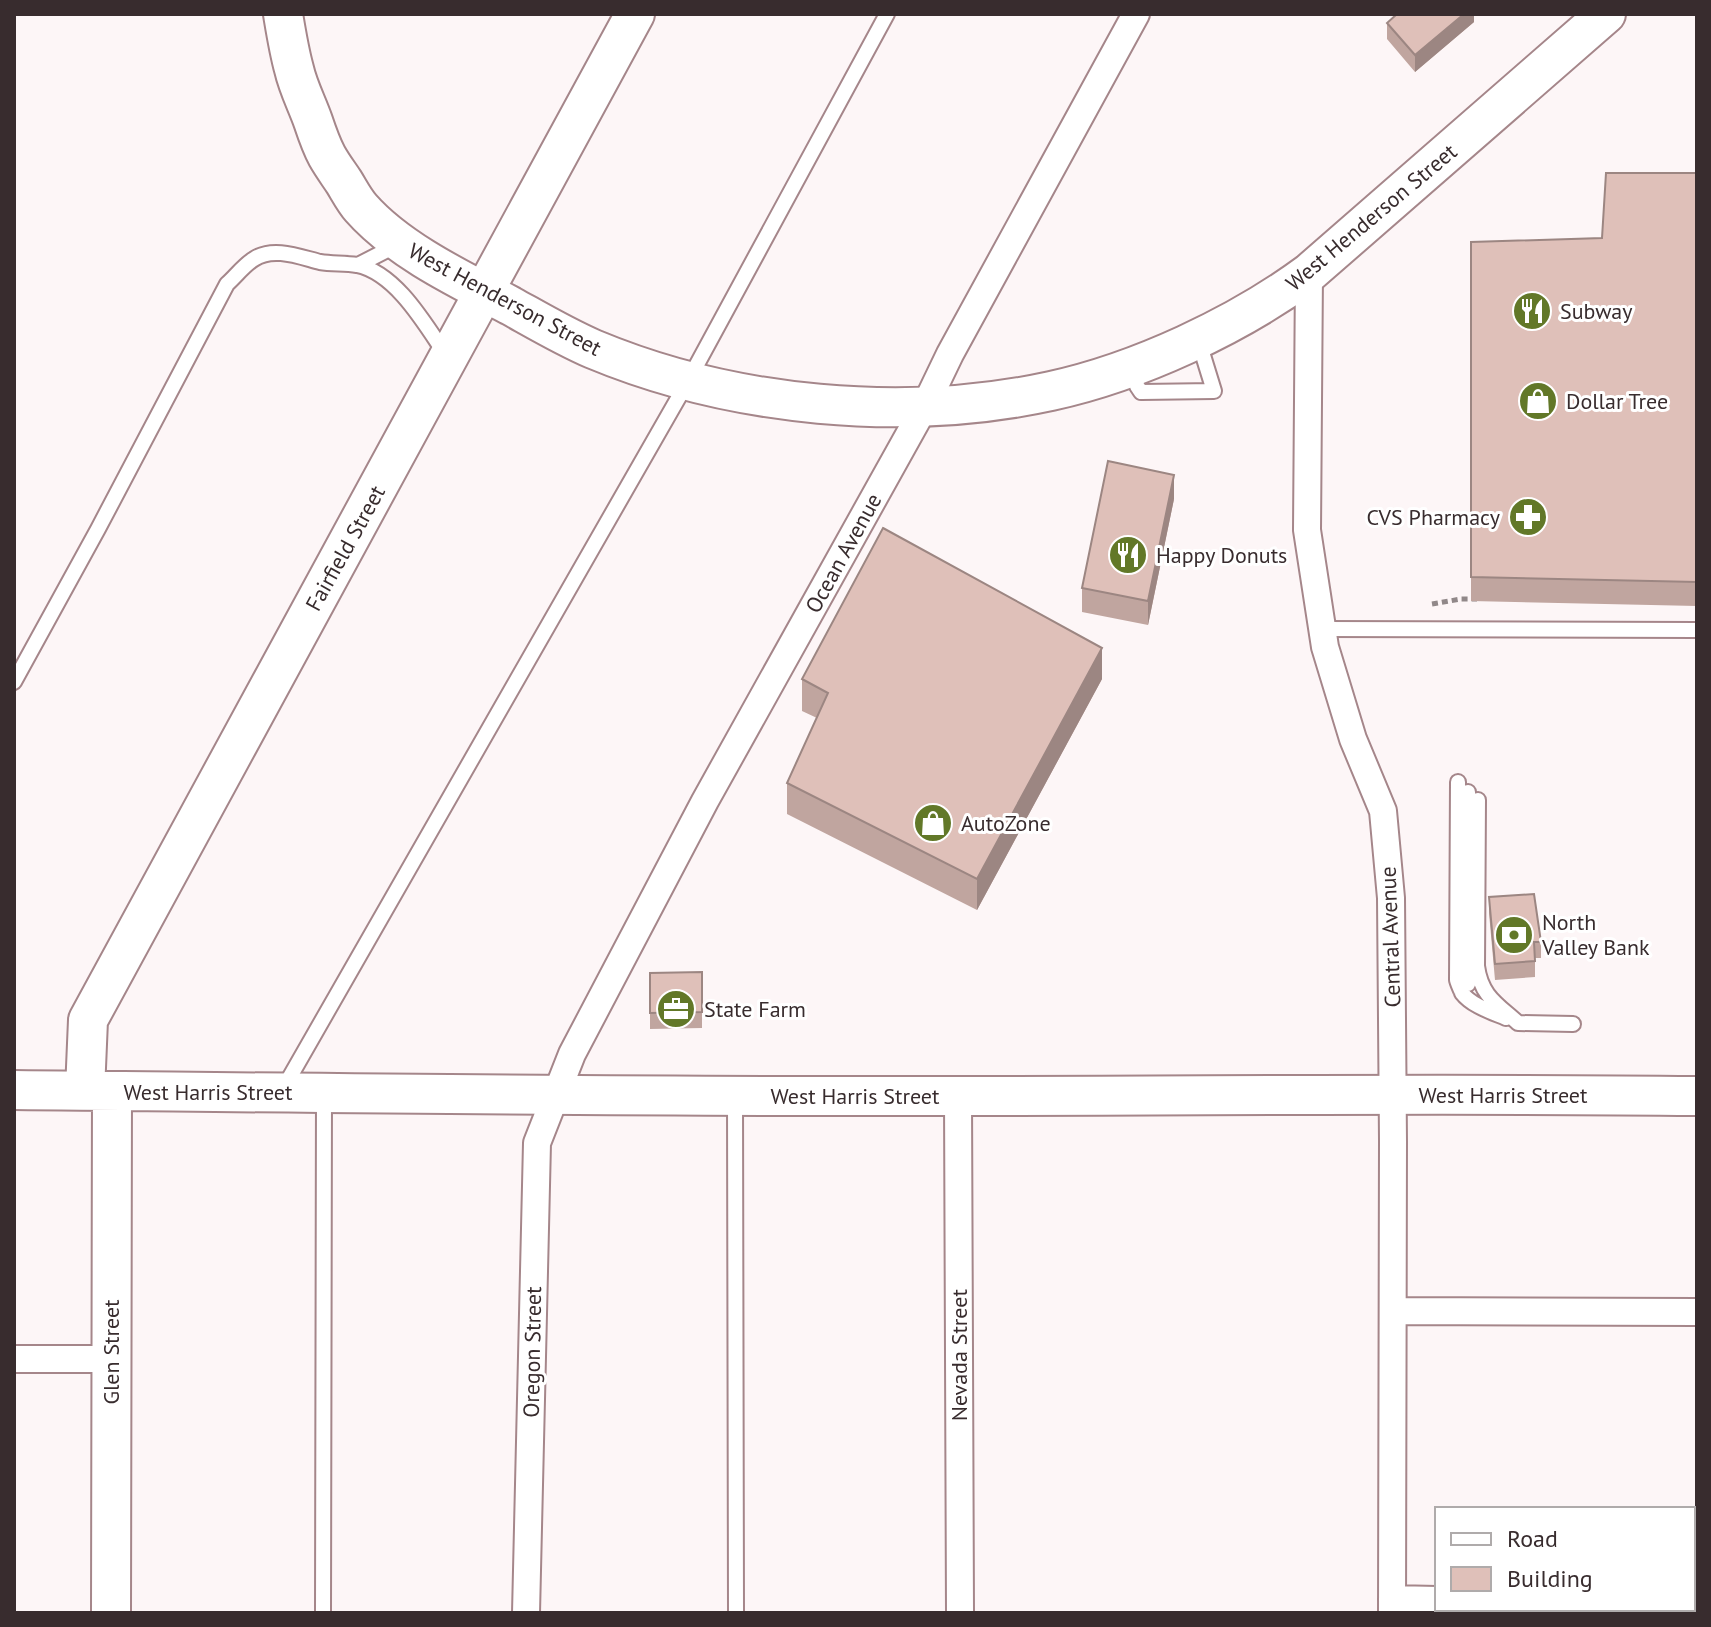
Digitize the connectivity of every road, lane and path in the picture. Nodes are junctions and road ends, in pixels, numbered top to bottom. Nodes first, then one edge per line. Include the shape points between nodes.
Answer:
1 (283, 14) edge
2 (635, 14) edge
3 (887, 14) edge
4 (1136, 14) edge
5 (1606, 14) edge
6 (399, 243) junction
7 (358, 265) junction
8 (1309, 273) junction
9 (485, 293) junction
10 (1198, 339) junction
11 (448, 360) junction
12 (1132, 366) junction
13 (688, 381) junction
14 (925, 406) junction
15 (1477, 599) edge
16 (1424, 605) dead end
17 (1322, 629) junction
18 (1697, 630) edge
19 (14, 682) edge
20 (1518, 1023) junction
21 (1573, 1024) dead end
22 (14, 1090) edge
23 (98, 1091) junction
24 (280, 1093) junction
25 (324, 1093) junction
26 (1393, 1094) junction
27 (556, 1095) junction
28 (735, 1095) junction
29 (958, 1096) junction
30 (1697, 1096) edge
31 (1393, 1311) junction
32 (1697, 1312) edge
33 (14, 1359) edge
34 (111, 1359) junction
35 (1435, 1600) edge
36 (1392, 1606) edge
37 (111, 1613) edge
38 (323, 1613) edge
39 (526, 1613) edge
40 (736, 1613) edge
41 (960, 1613) edge

1 - 6 main road, West Henderson Street via 294,71 325,153 360,207
2 - 9 main road, Fairfield Street
3 - 13 lane
4 - 14 street, Ocean Avenue
5 - 8 main road, West Henderson Street
6 - 7 lane
6 - 9 main road, West Henderson Street
7 - 11 lane via 394,286
7 - 19 lane via 278,252 256,257 227,284
8 - 10 main road, West Henderson Street
8 - 17 street, Central Avenue via 1307,530
9 - 11 main road, Fairfield Street
9 - 13 main road, West Henderson Street via 595,349
10 - 12 main road, West Henderson Street
10 - 12 lane via 1214,391 1141,392
11 - 23 main road, Fairfield Street via 88,1020
12 - 14 main road, West Henderson Street via 1051,391
13 - 14 main road, West Henderson Street via 831,404
13 - 24 lane
14 - 27 street, Ocean Avenue via 705,801 572,1054
15 - 16 path
17 - 18 lane
17 - 26 street, Central Avenue via 1353,739 1383,811 1391,898
20 - 20 lane via 1479,983 1468,792 1457,980 1471,1001
20 - 21 lane
22 - 23 main road, West Harris Street
23 - 24 main road, West Harris Street
23 - 34 main road, Glen Street
24 - 25 main road, West Harris Street
25 - 27 main road, West Harris Street
25 - 38 lane
26 - 29 main road, West Harris Street
26 - 30 main road, West Harris Street
26 - 31 street, Central Avenue
27 - 28 main road, West Harris Street
27 - 39 street, Oregon Street via 537,1143
28 - 29 main road, West Harris Street
28 - 40 lane
29 - 41 street, Nevada Street
31 - 32 street
31 - 36 street, Central Avenue
33 - 34 street
34 - 37 main road, Glen Street
35 - 36 street

